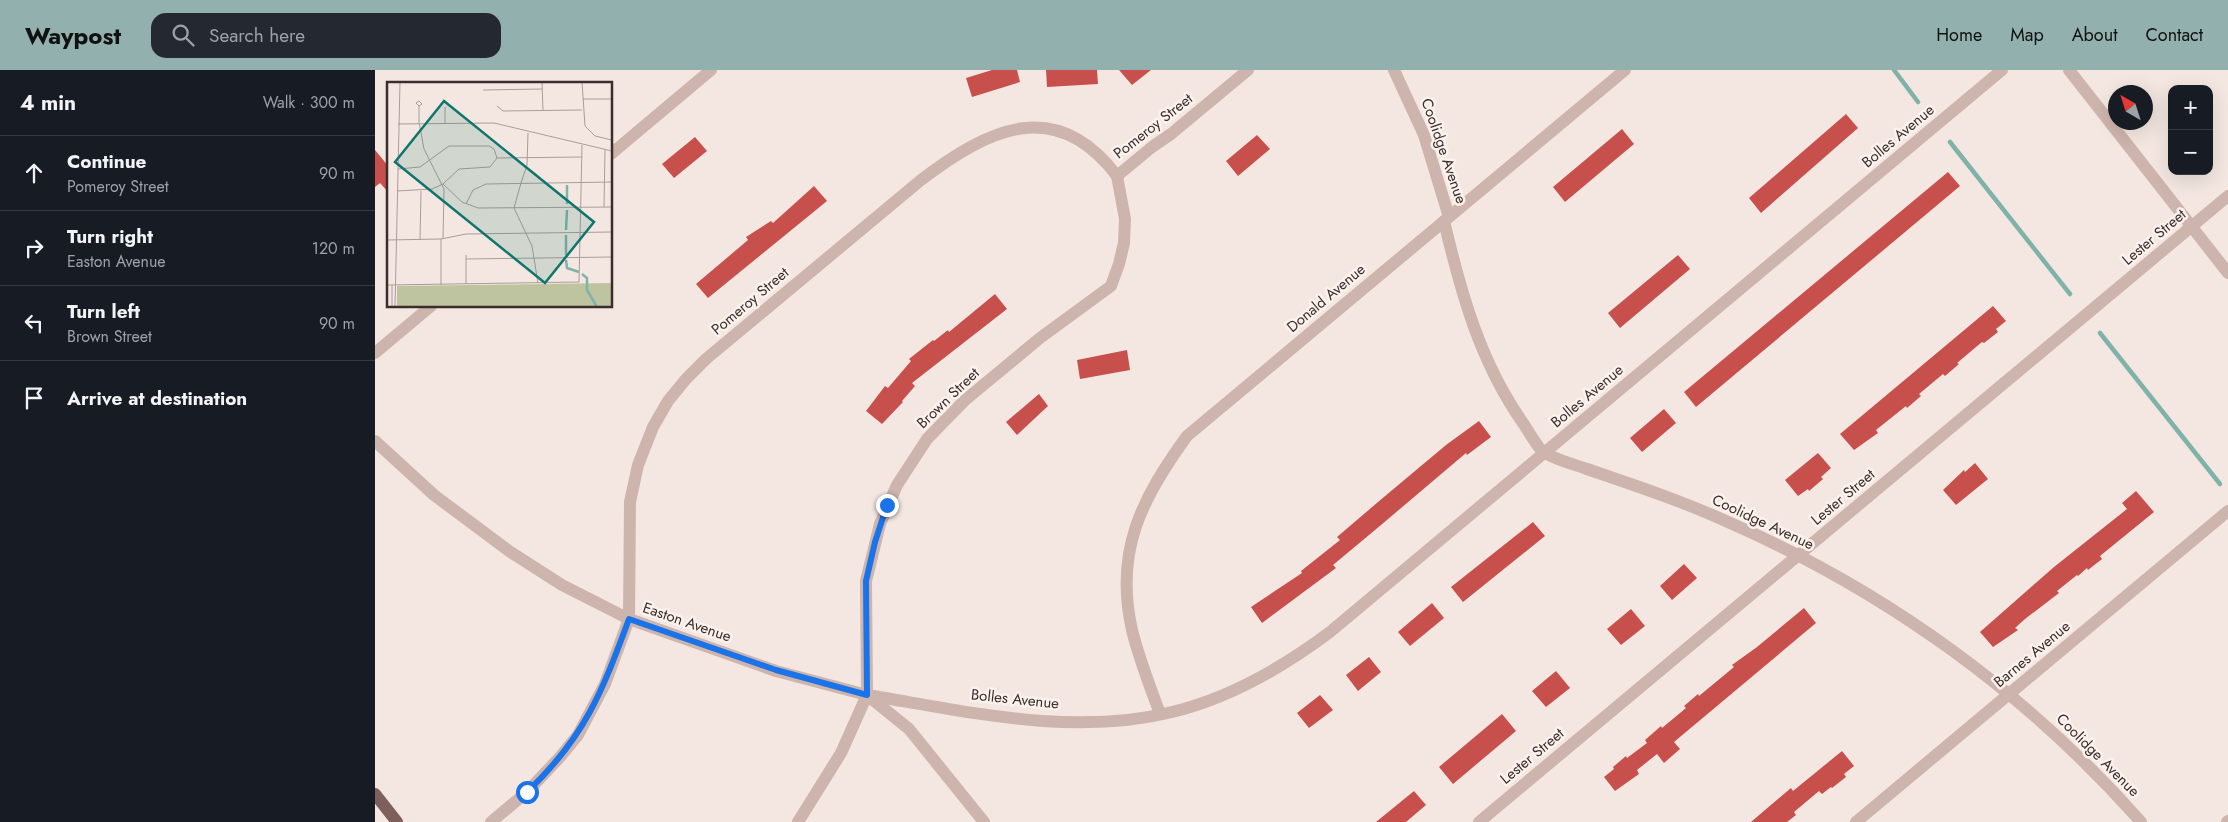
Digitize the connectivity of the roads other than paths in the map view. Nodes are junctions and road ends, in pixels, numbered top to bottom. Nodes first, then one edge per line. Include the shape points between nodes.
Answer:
1 (711, 70) edge
2 (1248, 70) edge
3 (1394, 70) edge
4 (1625, 70) edge
5 (2002, 70) edge
6 (2069, 70) edge
7 (613, 152) edge
8 (1117, 176) junction
9 (2228, 196) edge
10 (1447, 219) junction
11 (2191, 227) junction
12 (2228, 273) edge
13 (429, 308) edge
14 (375, 353) edge
15 (375, 441) edge
16 (1544, 453) junction
17 (2228, 511) edge
18 (1799, 555) junction
19 (629, 619) junction
20 (2010, 694) junction
21 (867, 695) junction
22 (1166, 713) junction
23 (375, 794) edge
24 (397, 822) edge
25 (491, 822) edge
26 (797, 822) edge
27 (984, 822) edge
28 (1479, 822) edge
29 (1856, 822) edge
30 (2141, 822) edge

1 - 7 street
2 - 8 street, Pomeroy Street
3 - 10 street, Coolidge Avenue via 1424,135
4 - 10 street, Donald Avenue
5 - 16 street, Bolles Avenue
6 - 11 street
8 - 19 street, Pomeroy Street via 1104,158 1081,141 1041,126 1005,131 985,138 921,180 706,359 668,401 653,427 638,465 630,502
8 - 21 street, Brown Street via 1125,219 1124,242 1111,286 1039,338 964,401 927,439 897,485 880,524 866,581
9 - 11 street, Lester Street
10 - 16 street, Coolidge Avenue via 1461,290 1473,327 1500,388
10 - 22 street, Donald Avenue via 1187,436 1150,490 1126,564 1128,600 1137,647
11 - 12 street
11 - 18 street, Lester Street
13 - 14 street
15 - 19 street, Easton Avenue via 434,495 509,551 562,585
16 - 18 street, Coolidge Avenue via 1676,500
16 - 22 street, Bolles Avenue via 1303,653 1233,691
17 - 20 street, Barnes Avenue
18 - 20 street, Coolidge Avenue via 1909,620
18 - 28 street, Lester Street
19 - 21 street, Easton Avenue via 776,670
19 - 25 street, Pomeroy Street via 605,684 577,735 543,776
20 - 29 street, Barnes Avenue
20 - 30 street, Coolidge Avenue
21 - 22 street, Bolles Avenue via 1005,717 1054,721 1120,720
21 - 26 street, Brown Street via 837,760
21 - 27 street, Easton Avenue via 909,729
23 - 24 main road

